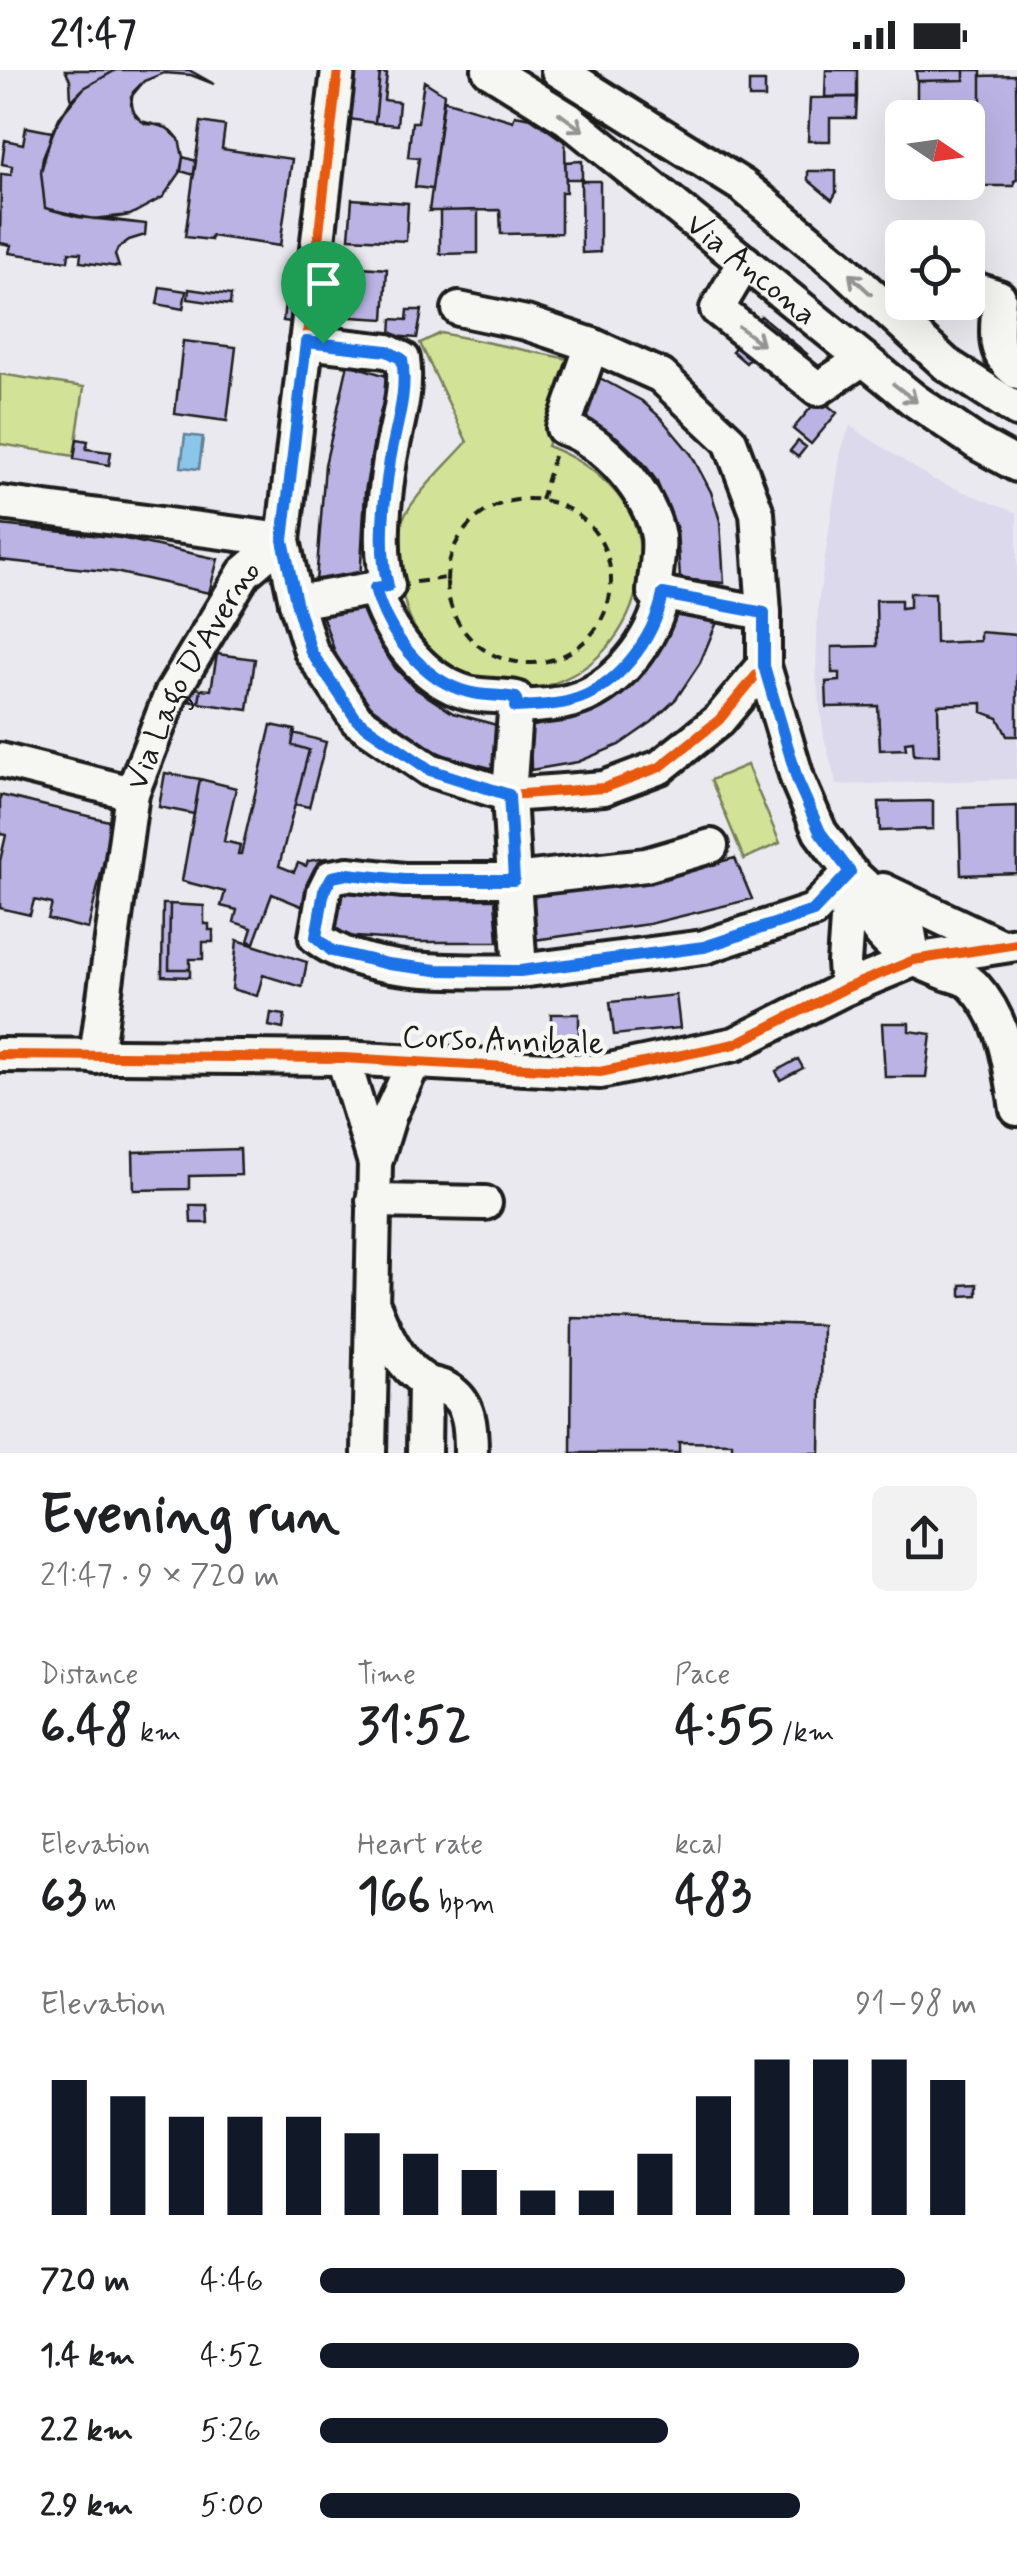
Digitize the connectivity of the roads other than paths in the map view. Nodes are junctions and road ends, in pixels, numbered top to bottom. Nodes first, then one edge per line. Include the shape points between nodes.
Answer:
1 (338, 70) edge
2 (489, 70) edge
3 (558, 70) edge
4 (745, 262) junction
5 (985, 290) edge
6 (459, 310) dead end
7 (306, 342) junction
8 (592, 346) junction
9 (863, 359) junction
10 (1017, 372) edge
11 (1017, 410) edge
12 (1017, 465) edge
13 (0, 503) edge
14 (283, 540) junction
15 (381, 587) junction
16 (658, 593) junction
17 (296, 602) junction
18 (764, 613) junction
19 (764, 666) junction
20 (516, 702) junction
21 (0, 760) edge
22 (132, 793) junction
23 (509, 795) junction
24 (711, 846) dead end
25 (850, 872) junction
26 (514, 880) junction
27 (1009, 945) edge
28 (914, 960) junction
29 (520, 971) junction
30 (846, 988) junction
31 (8, 1052) edge
32 (96, 1057) junction
33 (343, 1058) junction
34 (414, 1062) junction
35 (1017, 1109) edge
36 (375, 1163) junction
37 (373, 1201) junction
38 (485, 1203) dead end
39 (371, 1298) junction
40 (424, 1381) junction
41 (368, 1453) edge
42 (424, 1453) edge
43 (472, 1453) edge

1 - 7 street, Via Lago D'Averno
2 -> 4 street, Via Ancona via 568,118
11 -> 3 street via 946,364 743,186
4 - 9 street, Via Ancona
4 -> 9 street via 717,309 818,389
5 - 10 street via 999,297 997,351
6 - 8 street, Corso Annibale
7 - 14 street, Via Lago D'Averno
7 - 15 street via 387,351 402,359 406,384 390,463
8 - 16 street via 563,428 628,474 648,506 658,536
8 - 18 street, Corso Annibale via 661,376 730,441 757,513
9 -> 12 street, Via Ancona
13 - 14 street
14 - 17 street
14 - 22 street, Via Lago D'Averno via 244,573 171,694
15 - 17 street
15 - 20 street via 378,601 404,647 434,678
16 - 18 street
16 - 20 street via 660,608 640,649 604,685 571,701
17 - 23 street via 311,652 357,720 430,770
18 - 19 street, Corso Annibale
19 - 23 street via 718,720 660,767 604,788
19 - 25 street, Corso Annibale via 798,782 820,832
20 - 23 street
21 - 22 street
22 - 32 street, Via Lago D'Averno
23 - 26 street
24 - 26 street via 646,865
25 - 27 street, Corso Annibale
25 - 28 street, Corso Annibale via 909,932
25 - 29 street via 813,911 704,947
25 - 30 street
26 - 29 street
26 - 29 street via 332,877 316,937 332,951 388,964
27 - 28 street, Corso Annibale
28 - 30 street, Corso Annibale
28 - 35 street via 972,983 1005,1036
30 - 34 street, Corso Annibale via 735,1044 600,1072
31 - 32 street, Corso Annibale
32 - 33 street, Corso Annibale
33 - 34 street, Corso Annibale
33 - 36 street
34 - 36 street
36 - 37 street
37 - 38 street
37 - 39 street
39 - 40 street via 401,1358
39 - 41 street
40 - 42 street
40 - 43 street via 464,1403

